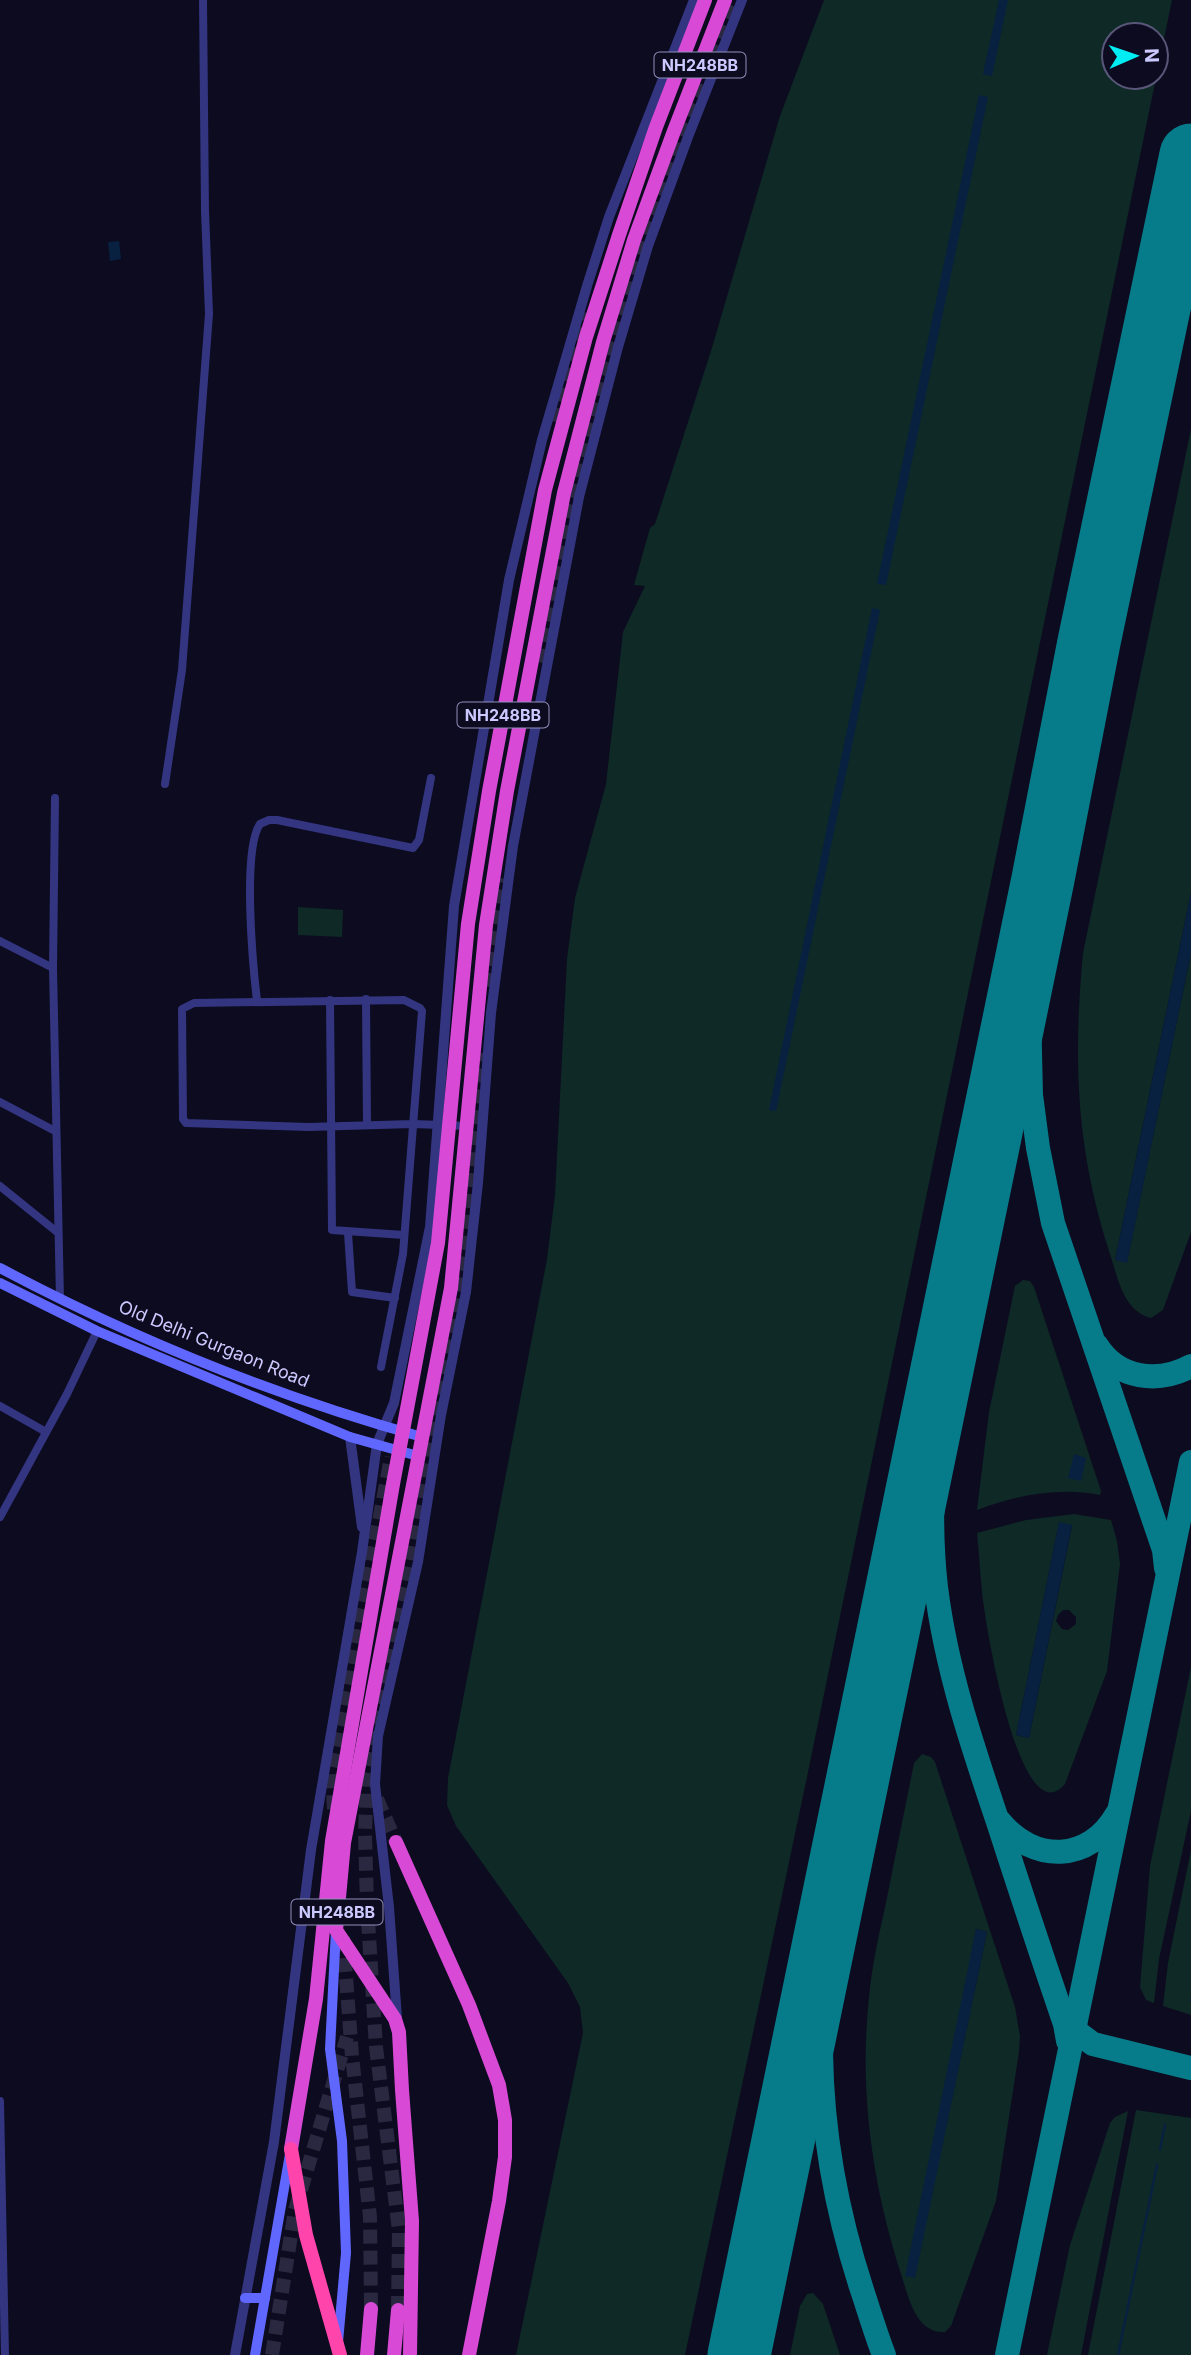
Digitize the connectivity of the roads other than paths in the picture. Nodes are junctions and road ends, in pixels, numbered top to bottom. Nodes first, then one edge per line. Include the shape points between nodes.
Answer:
1 (203, 0) edge
2 (694, 0) edge
3 (705, 0) edge
4 (725, 0) edge
5 (742, 0) edge
6 (431, 778) dead end
7 (165, 784) dead end
8 (55, 798) dead end
9 (0, 940) edge
10 (53, 968) junction
11 (366, 999) junction
12 (330, 1000) junction
13 (257, 1001) junction
14 (0, 1102) edge
15 (413, 1124) junction
16 (444, 1124) junction
17 (367, 1125) junction
18 (332, 1126) junction
19 (468, 1126) junction
20 (55, 1131) junction
21 (0, 1186) edge
22 (57, 1232) junction
23 (348, 1233) junction
24 (404, 1234) junction
25 (0, 1268) edge
26 (0, 1283) edge
27 (57, 1297) junction
28 (395, 1298) junction
29 (48, 1308) junction
30 (97, 1331) junction
31 (381, 1367) dead end
32 (0, 1406) edge
33 (384, 1427) junction
34 (46, 1432) junction
35 (403, 1432) junction
36 (350, 1437) junction
37 (422, 1437) junction
38 (377, 1444) junction
39 (399, 1451) junction
40 (418, 1456) junction
41 (0, 1517) edge
42 (362, 1552) junction
43 (396, 1842) tunnel mouth
44 (336, 1930) junction
45 (397, 2025) junction
46 (0, 2101) edge
47 (290, 2148) junction
48 (245, 2298) junction
49 (265, 2298) junction
50 (370, 2309) tunnel mouth
51 (398, 2310) tunnel mouth
52 (338, 2351) edge
53 (5, 2355) edge
54 (235, 2355) edge
55 (255, 2355) edge
56 (368, 2355) edge
57 (394, 2355) edge
58 (410, 2355) edge
59 (469, 2355) edge

1 - 7 street via 209,314 182,670
2 - 16 street via 586,286 542,440 509,580 454,906
3 - 16 highway, NH248BB via 615,248 545,490 489,791
4 - 19 highway, NH248BB via 634,240 564,493 490,898
5 - 45 street via 648,246 618,347 579,497 513,846 491,1013 466,1292 438,1429 418,1562 378,1737 375,1784
6 - 13 street via 414,848 277,820 260,824 254,839 250,901
8 - 10 street
9 - 10 street
10 - 20 street
11 - 12 street
11 - 15 street via 408,1001 422,1011
11 - 17 street
12 - 13 street
12 - 18 street
13 - 18 street via 194,1003 182,1009 184,1122
14 - 20 street
15 - 16 street
15 - 17 street
15 - 24 street
16 - 19 street
16 - 33 street via 430,1227 394,1403
16 - 35 highway, NH248BB via 438,1242
17 - 18 street
18 - 23 street via 332,1230
19 - 37 highway, NH248BB via 451,1288
20 - 22 street
21 - 22 street
22 - 27 street
23 - 24 street
23 - 28 street via 352,1292
24 - 28 street
25 - 27 main road, Old Delhi Gurgaon Road
26 - 29 main road, Old Delhi Gurgaon Road
27 - 29 main road
27 - 33 main road, Old Delhi Gurgaon Road via 270,1387
28 - 31 street
29 - 30 main road, Old Delhi Gurgaon Road
30 - 34 street
30 - 36 main road, Old Delhi Gurgaon Road
32 - 34 street
33 - 35 main road, Old Delhi Gurgaon Road
33 - 38 street
34 - 41 street
35 - 37 main road, Old Delhi Gurgaon Road
35 - 39 highway, NH248BB
36 - 38 main road, Old Delhi Gurgaon Road
36 - 42 street
37 - 40 highway, NH248BB
38 - 39 main road, Old Delhi Gurgaon Road
38 - 42 street
39 - 40 main road, Old Delhi Gurgaon Road
39 - 47 highway, NH248BB via 332,1841 323,1950
40 - 44 highway, NH248BB via 344,1843
42 - 48 street via 312,1850 274,2142
43 - 59 highway via 469,2005 499,2085 506,2120 500,2190
44 - 45 highway, NH248BB
44 - 52 main road via 330,2049 342,2141 346,2253
45 - 58 highway, NH248BB via 412,2221
46 - 53 street
47 - 49 main road
47 - 52 highway via 306,2235
48 - 49 main road
48 - 54 street
49 - 55 main road
50 - 56 highway
51 - 57 highway

